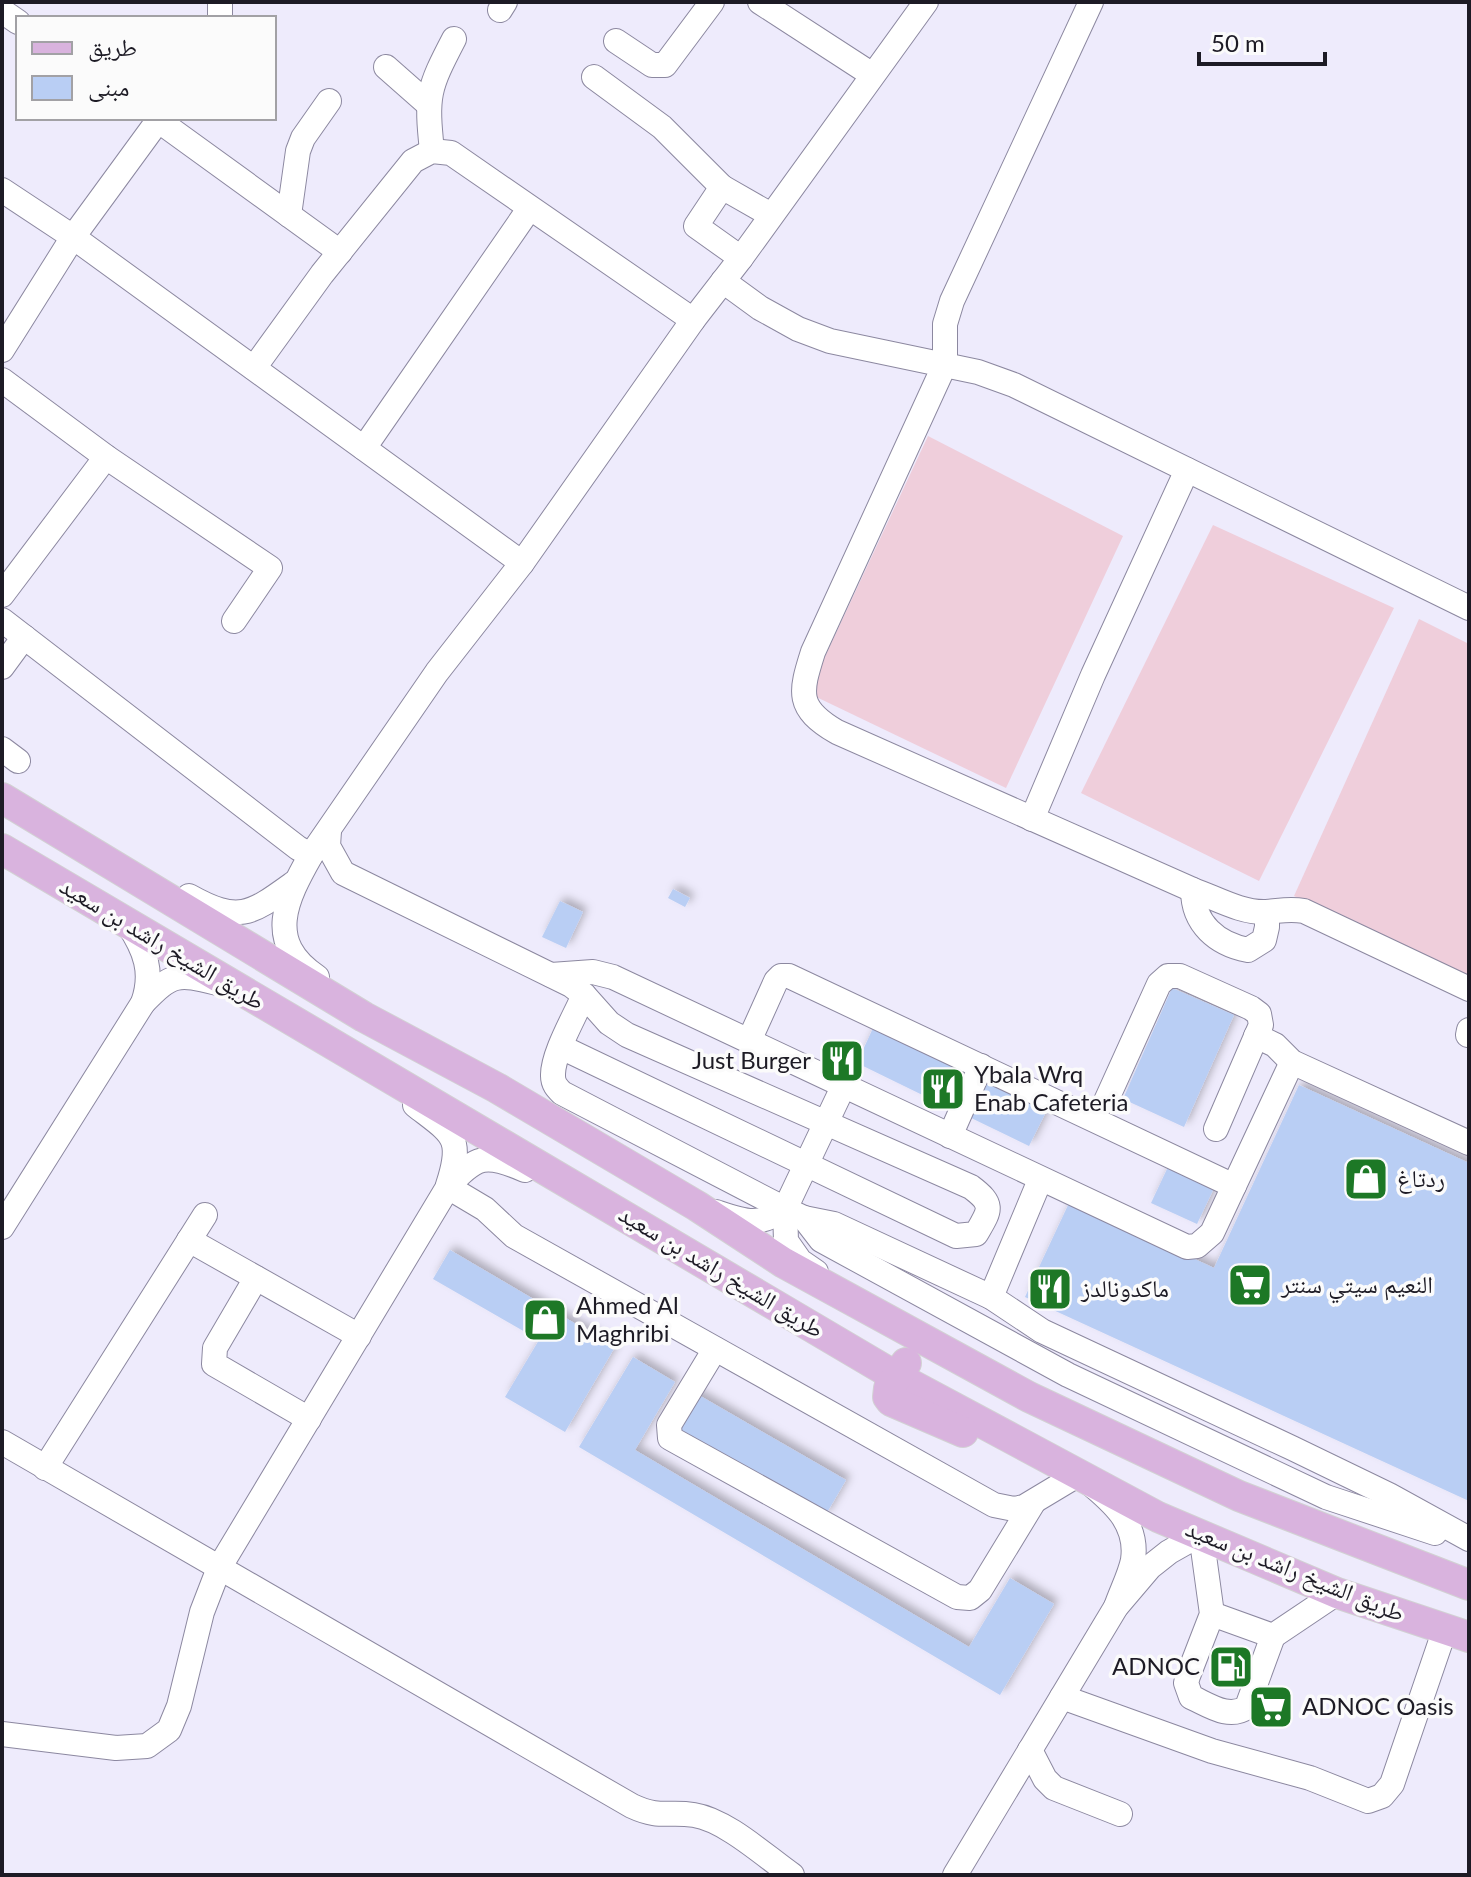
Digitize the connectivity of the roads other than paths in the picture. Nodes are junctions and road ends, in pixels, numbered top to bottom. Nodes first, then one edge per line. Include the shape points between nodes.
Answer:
1 (712, 2) edge
2 (760, 2) edge
3 (926, 2) edge
4 (1091, 2) edge
5 (454, 39) dead end
6 (616, 41) dead end
7 (386, 67) dead end
8 (871, 74) junction
9 (594, 77) dead end
10 (329, 101) dead end
11 (428, 104) junction
12 (157, 120) edge
13 (159, 120) edge
14 (432, 151) junction
15 (722, 187) junction
16 (2, 190) edge
17 (529, 209) junction
18 (289, 215) junction
19 (771, 215) junction
20 (73, 237) junction
21 (340, 252) junction
22 (741, 258) junction
23 (723, 281) junction
24 (693, 320) junction
25 (2, 350) edge
26 (945, 364) junction
27 (254, 368) junction
28 (2, 380) edge
29 (364, 448) junction
30 (106, 457) junction
31 (1187, 470) junction
32 (522, 563) junction
33 (2, 595) edge
34 (1469, 608) edge
35 (2, 620) edge
36 (234, 621) dead end
37 (24, 637) junction
38 (2, 667) edge
39 (2, 798) edge
40 (1032, 819) junction
41 (329, 831) junction
42 (5, 859) edge
43 (110, 863) junction
44 (302, 871) junction
45 (343, 873) junction
46 (1193, 890) junction
47 (1267, 912) junction
48 (127, 922) junction
49 (551, 975) junction
50 (235, 988) junction
51 (1469, 989) edge
52 (584, 995) junction
53 (143, 1003) junction
54 (364, 1017) junction
55 (1256, 1036) junction
56 (749, 1041) junction
57 (561, 1047) junction
58 (1292, 1062) junction
59 (981, 1066) junction
60 (385, 1074) junction
61 (844, 1085) junction
62 (497, 1088) junction
63 (1106, 1101) dead end
64 (826, 1124) junction
65 (1216, 1129) dead end
66 (950, 1136) junction
67 (1469, 1143) edge
68 (806, 1166) junction
69 (1040, 1180) junction
70 (577, 1186) junction
71 (1234, 1186) junction
72 (448, 1187) junction
73 (697, 1206) junction
74 (794, 1214) junction
75 (205, 1215) dead end
76 (2, 1227) edge
77 (189, 1240) junction
78 (256, 1278) junction
79 (991, 1297) junction
80 (888, 1320) junction
81 (359, 1336) junction
82 (715, 1349) junction
83 (895, 1376) junction
84 (1029, 1397) junction
85 (309, 1419) junction
86 (2, 1442) edge
87 (1292, 1448) junction
88 (45, 1468) junction
89 (1079, 1474) junction
90 (1278, 1475) junction
91 (1033, 1503) junction
92 (1201, 1534) junction
93 (1469, 1542) edge
94 (219, 1568) junction
95 (1469, 1585) edge
96 (1337, 1593) junction
97 (1116, 1607) junction
98 (1212, 1614) junction
99 (1457, 1633) edge
100 (1273, 1636) junction
101 (1062, 1697) junction
102 (2, 1734) edge
103 (1030, 1750) junction
104 (1120, 1814) dead end
105 (792, 1875) edge
106 (955, 1875) edge

1 - 6 street via 665,65 652,65
2 - 8 street
3 - 8 street
4 - 26 street via 952,301 945,324
5 - 11 street via 434,78
7 - 11 street
8 - 19 street
9 - 15 street via 662,127
10 - 18 street via 298,151
11 - 14 street
12 - 20 street
13 - 18 street
14 - 17 street via 451,153
14 - 21 street via 413,161
15 - 19 street
15 - 22 street via 696,226
16 - 20 street
17 - 24 street
17 - 29 street
18 - 21 street
19 - 22 street
20 - 25 street
20 - 27 street
21 - 27 street
22 - 23 street
23 - 24 street
23 - 26 street via 773,315 830,341
24 - 32 street
26 - 31 street via 1014,385
26 - 40 street via 813,652 802,687 805,706 817,721 837,732
27 - 29 street
28 - 30 street
29 - 32 street
30 - 33 street
30 - 36 street via 270,568
31 - 34 street
31 - 40 street
32 - 41 street via 437,672
35 - 37 street
37 - 38 street
37 - 44 street via 298,848
39 - 43 main road, طريق الشيخ راشد بن سعيد
40 - 46 street
41 - 44 street
41 - 45 street via 328,846
42 - 48 main road, طريق الشيخ راشد بن سعيد
43 - 44 street via 135,868 211,909 230,913 268,903
43 - 54 main road, طريق الشيخ راشد بن سعيد
44 - 45 street
44 - 54 street via 285,906 293,956
45 - 49 street
46 - 47 street
46 - 47 street via 1201,922 1227,946 1248,950 1264,940
47 - 51 street via 1288,907 1304,911
48 - 50 main road, طريق الشيخ راشد بن سعيد
48 - 53 street via 146,955 148,989
49 - 52 street
49 - 56 street via 593,972 613,977
50 - 53 street via 178,976
50 - 60 main road, طريق الشيخ راشد بن سعيد
52 - 57 street
52 - 64 street via 627,1035
53 - 76 street
54 - 62 main road, طريق الشيخ راشد بن سعيد
55 - 58 street
55 - 63 street via 1261,1022 1256,1011 1180,976 1168,976 1159,984
55 - 65 street
56 - 59 street via 776,981 789,976
56 - 61 street
57 - 68 street
57 - 74 street via 552,1075 562,1093
58 - 67 street
58 - 71 street
59 - 66 street
59 - 71 street
60 - 62 main road via 473,1112 485,1109
60 - 70 main road, طريق الشيخ راشد بن سعيد
60 - 72 street via 452,1137 456,1157
61 - 64 street
61 - 66 street
62 - 73 main road, طريق الشيخ راشد بن سعيد
64 - 68 street
64 - 68 street via 971,1187 985,1198 988,1213 976,1234 956,1236
66 - 69 street
68 - 74 street
69 - 71 street via 1187,1247 1197,1246 1212,1233
69 - 79 street
70 - 72 street via 488,1158 469,1165
70 - 83 main road, طريق الشيخ راشد بن سعيد
72 - 81 street
72 - 82 street via 485,1209 514,1236
73 - 74 street via 758,1223
73 - 80 main road, طريق الشيخ راشد بن سعيد via 784,1263
74 - 79 street via 834,1224
74 - 80 street via 786,1241 800,1261
74 - 90 street via 821,1240 1054,1368
75 - 77 street
77 - 78 street
77 - 88 street
78 - 81 street
78 - 85 street via 215,1348 214,1364
79 - 87 street via 1042,1331
80 - 84 main road, طريق الشيخ راشد بن سعيد
81 - 85 street
82 - 91 street via 994,1505 1014,1509
82 - 91 street via 669,1425 670,1438 957,1597 970,1598 980,1590
83 - 84 main road via 910,1362 986,1403
83 - 89 main road, طريق الشيخ راشد بن سعيد
84 - 95 main road, طريق الشيخ راشد بن سعيد via 1239,1496
85 - 94 street
86 - 88 street
87 - 90 street
87 - 93 street
88 - 94 street
89 - 91 street
89 - 92 main road, طريق الشيخ راشد بن سعيد
89 - 97 street via 1126,1519 1133,1539 1133,1560
90 - 93 street via 1326,1497
92 - 96 main road, طريق الشيخ راشد بن سعيد
92 - 97 street via 1150,1567
92 - 98 street
94 - 102 street via 169,1730 147,1746 116,1748
94 - 105 street via 632,1806 653,1815 716,1821
96 - 99 main road, طريق الشيخ راشد بن سعيد
96 - 100 street
97 - 101 street
98 - 100 street
98 - 100 street via 1186,1683 1191,1697 1229,1713 1247,1707
99 - 101 street via 1392,1784 1382,1796 1368,1801
101 - 103 street
103 - 104 street via 1054,1788
103 - 106 street

